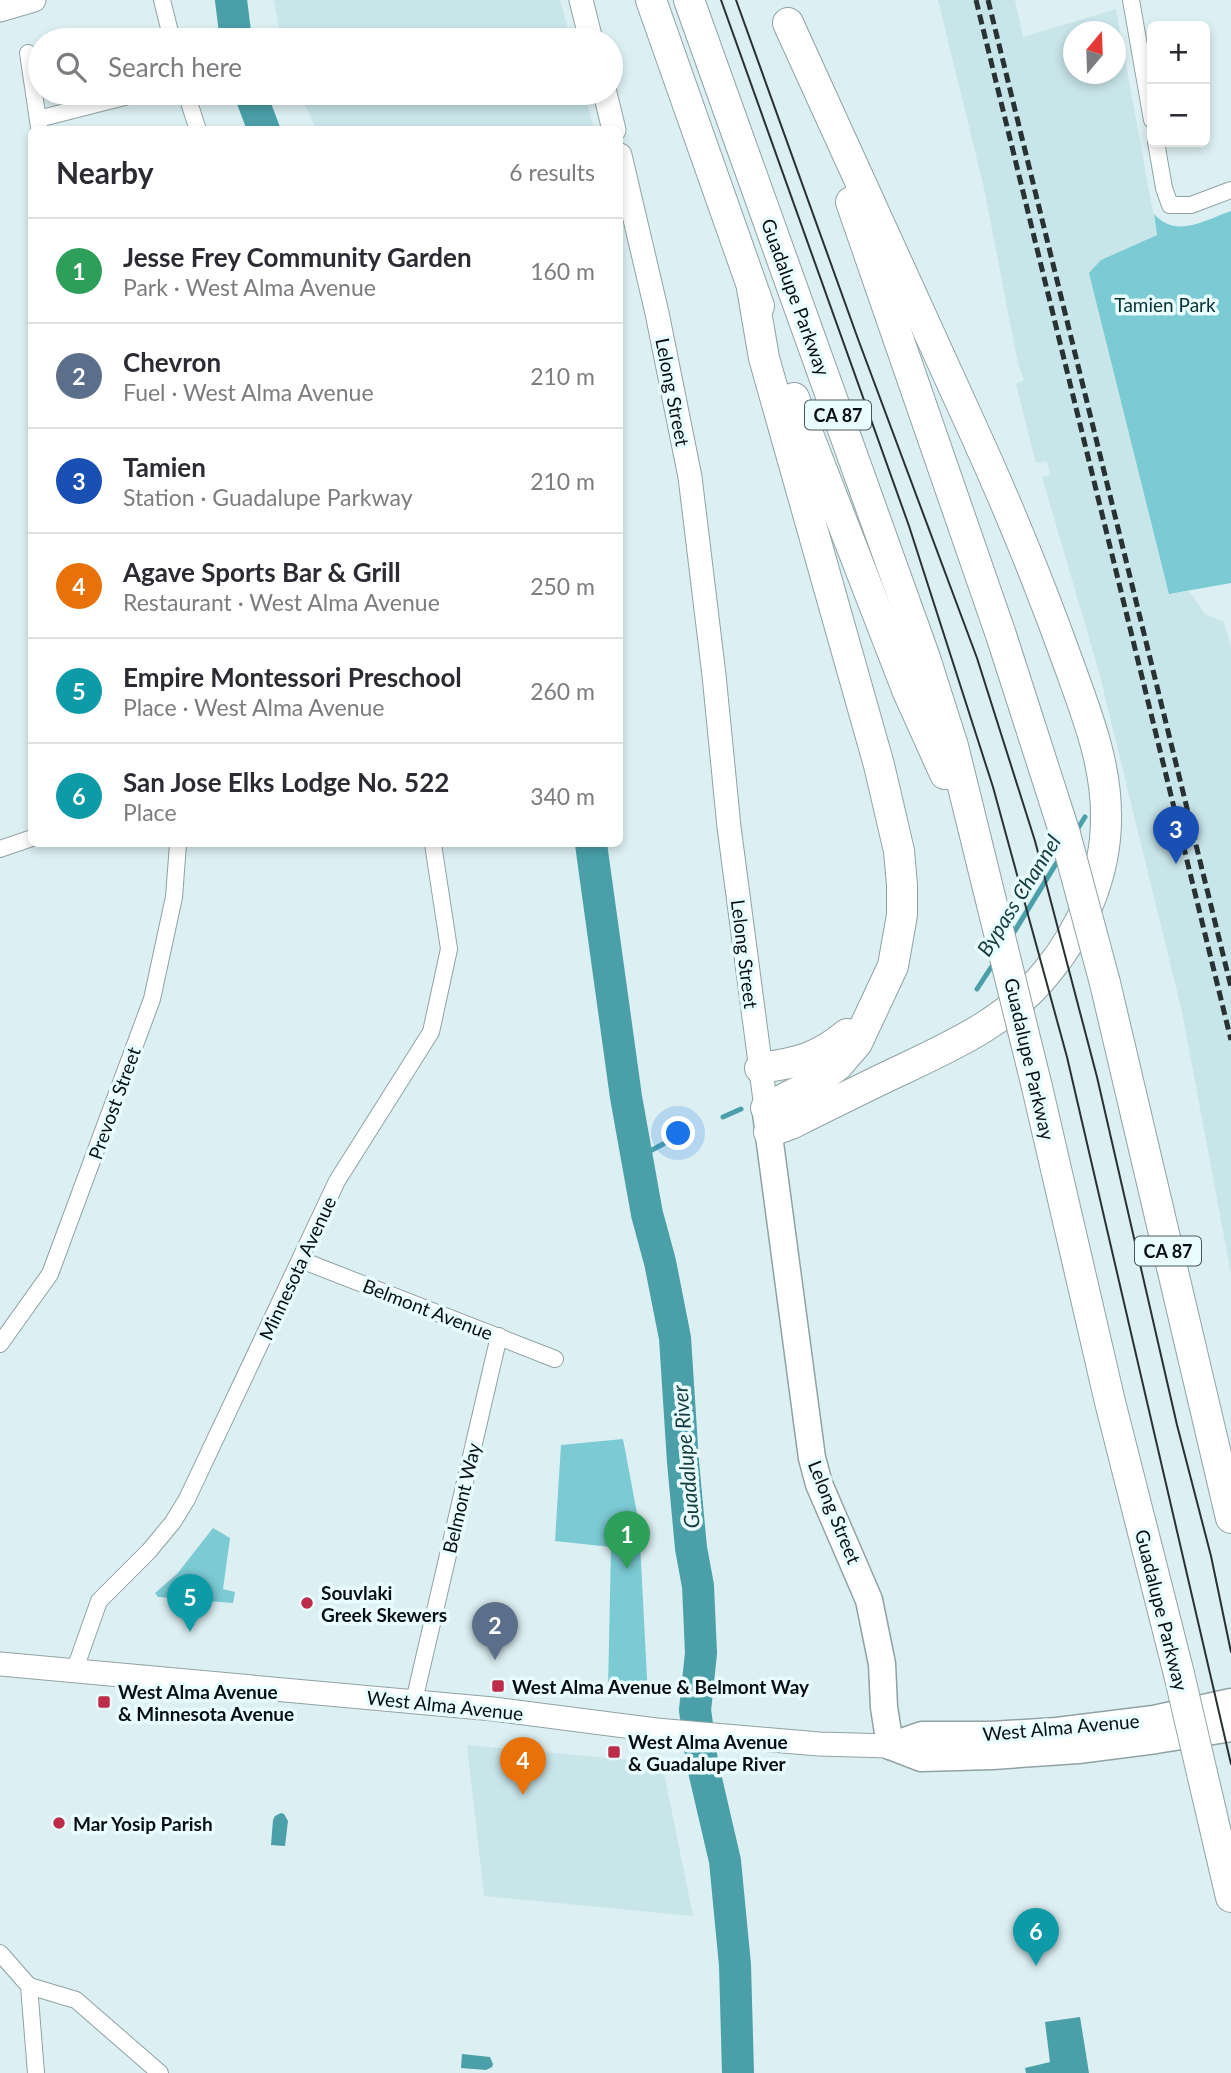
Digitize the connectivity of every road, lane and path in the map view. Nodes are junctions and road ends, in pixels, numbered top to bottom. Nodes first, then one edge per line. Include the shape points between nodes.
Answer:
1 (34, 0) edge
2 (162, 0) edge
3 (581, 0) edge
4 (651, 0) edge
5 (689, 0) edge
6 (1131, 0) edge
7 (0, 10) edge
8 (784, 11) edge
9 (169, 28) edge
10 (588, 28) edge
11 (1147, 91) edge
12 (36, 105) edge
13 (101, 105) edge
14 (190, 105) edge
15 (609, 105) edge
16 (39, 124) edge
17 (197, 126) edge
18 (613, 126) edge
19 (1157, 147) edge
20 (623, 168) edge
21 (1231, 190) edge
22 (752, 288) junction
23 (973, 834) junction
24 (28, 839) edge
25 (178, 847) edge
26 (433, 847) edge
27 (0, 849) edge
28 (868, 1015) junction
29 (760, 1068) junction
30 (767, 1120) junction
31 (300, 1260) junction
32 (499, 1336) junction
33 (0, 1345) edge
34 (555, 1359) dead end
35 (1231, 1518) edge
36 (0, 1664) edge
37 (75, 1669) junction
38 (414, 1702) junction
39 (1231, 1702) edge
40 (1231, 1728) edge
41 (890, 1746) junction
42 (1231, 1897) edge
43 (0, 1954) edge
44 (29, 1986) junction
45 (36, 2073) edge
46 (160, 2073) edge

1 - 7 main road
2 - 9 street
3 - 10 main road
4 - 22 highway
5 - 23 highway, Guadalupe Parkway / CA 87 via 925,658 953,746
6 - 11 street
8 - 30 highway via 1024,543 1094,737 1107,818 1090,902 1049,971 1026,996 969,1038 791,1124
8 - 35 highway, CA 87, bridge via 1001,635 1065,834 1105,983
12 - 16 street
13 - 16 street
14 - 17 street
15 - 18 main road
19 - 21 street via 1170,205 1191,205
20 - 29 main road, Lelong Street via 690,477
22 - 23 highway via 903,681
22 - 28 highway via 764,358 862,700 898,851 902,885 898,941 887,979
23 - 42 highway, Guadalupe Parkway / CA 87, bridge
24 - 27 street
25 - 33 street, Prevost Street via 174,897 152,999 50,1274
26 - 31 street, Minnesota Avenue via 449,949 431,1032 337,1181
28 - 29 highway via 819,1055
28 - 30 highway via 857,1043 838,1065
29 - 30 main road, Lelong Street
30 - 41 main road, Lelong Street via 812,1458 869,1600 882,1664
31 - 32 street, Belmont Avenue
31 - 37 street, Minnesota Avenue via 187,1499 149,1551 99,1601
32 - 34 street, Belmont Avenue
32 - 38 street, Belmont Way
36 - 37 main road, West Alma Avenue
37 - 38 main road, West Alma Avenue
38 - 41 main road, West Alma Avenue via 656,1730
39 - 41 main road, West Alma Avenue via 1154,1719 1057,1731 922,1735
40 - 41 main road, West Alma Avenue via 1078,1750 992,1756 921,1758
43 - 44 street
44 - 45 street
44 - 46 street via 76,2000

